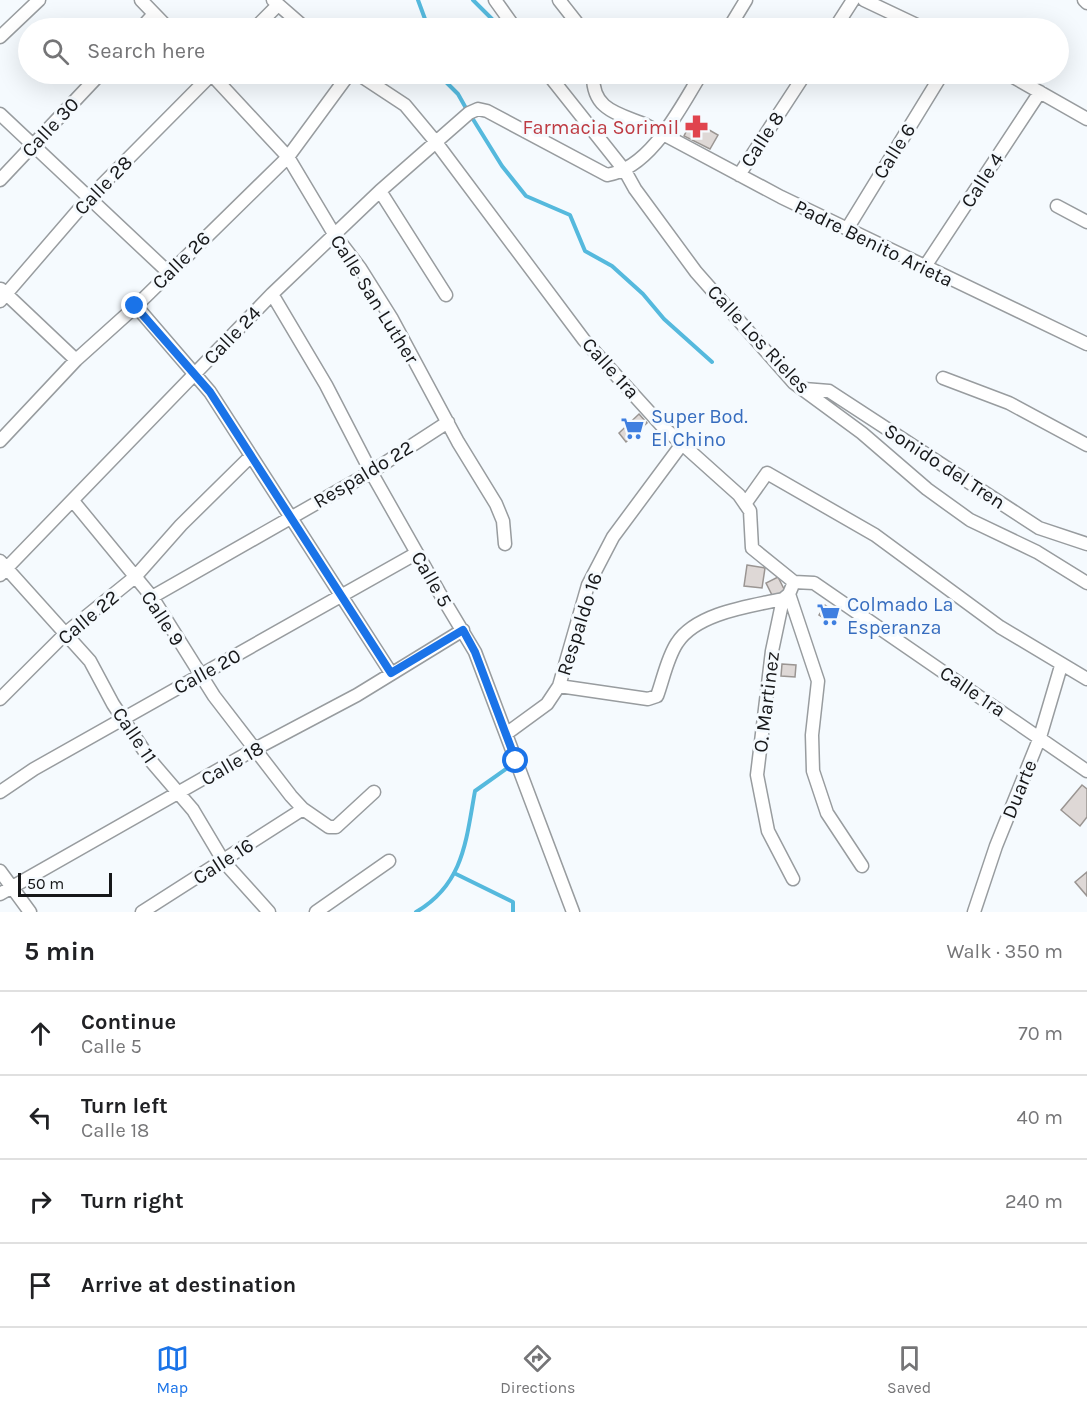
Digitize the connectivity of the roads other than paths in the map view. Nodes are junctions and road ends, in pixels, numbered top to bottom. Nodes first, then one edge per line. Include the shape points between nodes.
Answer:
1 (39, 0) edge
2 (141, 0) edge
3 (495, 0) edge
4 (559, 0) edge
5 (746, 0) edge
6 (853, 0) edge
7 (864, 0) edge
8 (276, 2) edge
9 (154, 14) junction
10 (20, 18) edge
11 (150, 18) edge
12 (158, 18) edge
13 (263, 18) edge
14 (294, 18) edge
15 (508, 18) edge
16 (573, 18) edge
17 (735, 18) edge
18 (841, 18) edge
19 (902, 18) edge
20 (18, 20) edge
21 (0, 37) edge
22 (91, 84) edge
23 (201, 84) edge
24 (220, 84) edge
25 (342, 84) edge
26 (373, 84) edge
27 (556, 84) edge
28 (592, 84) edge
29 (695, 84) edge
30 (798, 84) edge
31 (936, 84) edge
32 (1026, 84) edge
33 (1040, 92) junction
34 (0, 114) edge
35 (1087, 119) edge
36 (664, 136) junction
37 (435, 141) junction
38 (32, 147) junction
39 (288, 157) junction
40 (625, 171) junction
41 (739, 175) junction
42 (0, 180) edge
43 (380, 191) junction
44 (88, 199) junction
45 (1057, 206) dead end
46 (1087, 222) edge
47 (847, 229) junction
48 (334, 234) junction
49 (924, 268) junction
50 (168, 272) junction
51 (2, 294) edge
52 (272, 294) junction
53 (446, 295) dead end
54 (135, 306) junction
55 (1087, 345) edge
56 (76, 360) junction
57 (193, 376) junction
58 (943, 378) dead end
59 (804, 389) junction
60 (448, 422) junction
61 (0, 441) edge
62 (682, 444) junction
63 (1087, 445) edge
64 (251, 456) junction
65 (371, 472) junction
66 (72, 501) junction
67 (745, 504) junction
68 (291, 516) junction
69 (505, 544) dead end
70 (1087, 544) edge
71 (417, 553) junction
72 (2, 568) edge
73 (135, 577) junction
74 (794, 582) junction
75 (1087, 583) edge
76 (343, 595) junction
77 (152, 597) junction
78 (786, 597) junction
79 (463, 630) junction
80 (67, 632) junction
81 (1061, 666) junction
82 (391, 673) junction
83 (200, 675) junction
84 (1087, 679) edge
85 (559, 686) junction
86 (0, 699) edge
87 (124, 718) junction
88 (506, 734) junction
89 (1040, 737) junction
90 (255, 749) junction
91 (1087, 771) edge
92 (0, 792) edge
93 (374, 792) dead end
94 (179, 794) junction
95 (303, 809) junction
96 (388, 861) dead end
97 (224, 862) junction
98 (862, 866) dead end
99 (0, 871) edge
100 (793, 879) dead end
101 (12, 887) junction
102 (0, 894) edge
103 (30, 912) edge
104 (142, 912) edge
105 (268, 912) edge
106 (316, 912) edge
107 (573, 912) edge
108 (974, 912) edge

1 - 10 street
2 - 9 street
3 - 15 street
4 - 16 street
5 - 17 street
6 - 18 street
7 - 19 street
8 - 13 street
8 - 14 street
9 - 11 street
9 - 12 street
20 - 21 street
22 - 38 street, Calle 30
23 - 44 street, Calle 28
24 - 39 street, Calle San Luther
25 - 39 street, Calle 26
26 - 37 street, Calle 1ra via 405,105
27 - 40 street, Calle Los Rieles
28 - 36 street, Padre Benito Arieta via 592,91 603,106
29 - 36 street
30 - 41 street, Calle 8
31 - 47 street, Calle 6
32 - 33 street
33 - 35 street
33 - 49 street, Calle 4
34 - 38 street
36 - 40 street
36 - 41 street, Padre Benito Arieta
37 - 40 street, Calle 24 via 478,109 607,175
37 - 43 street, Calle 24
37 - 62 street, Calle 1ra via 584,340
38 - 42 street, Calle 30
38 - 44 street
39 - 48 street, Calle San Luther
39 - 50 street, Calle 26
40 - 59 street, Calle Los Rieles via 696,272 794,383
41 - 47 street, Padre Benito Arieta
43 - 48 street, Calle 24
43 - 53 street
44 - 50 street
44 - 51 street, Calle 28
45 - 46 street
47 - 49 street, Padre Benito Arieta
48 - 52 street, Calle 24
48 - 60 street, Calle San Luther via 392,319
49 - 55 street, Padre Benito Arieta
50 - 54 street, Calle 26
51 - 56 street
52 - 57 street, Calle 24
52 - 65 street, Calle 5
54 - 56 street, Calle 26
54 - 57 street
56 - 61 street, Calle 26
57 - 64 street via 210,392
57 - 66 street, Calle 24
58 - 63 street via 1009,403
59 - 70 street, Sonido del Tren via 829,391 1039,528
59 - 75 street, Calle Los Rieles via 969,520 1037,552
60 - 65 street, Respaldo 22
60 - 69 street, Calle San Luther via 496,504 503,521
62 - 67 street, Calle 1ra
62 - 85 street, Respaldo 16 via 613,537 588,585
64 - 68 street
64 - 73 street, Calle 22
65 - 68 street, Respaldo 22
65 - 71 street, Calle 5
66 - 72 street, Calle 24
66 - 73 street, Calle 9
67 - 74 street, Calle 1ra via 750,511 752,548
67 - 81 street via 767,473 875,535 1000,627
68 - 76 street
68 - 77 street, Respaldo 22
71 - 76 street, Calle 20
71 - 79 street, Calle 5
72 - 80 street, Calle 11
73 - 77 street, Calle 9
73 - 80 street, Calle 22
74 - 78 street, O. Martinez
74 - 89 street, Calle 1ra via 814,583
76 - 82 street
76 - 83 street, Calle 20
77 - 83 street, Calle 9
78 - 85 street via 729,610 693,628 677,643 657,696 648,699
78 - 98 street via 818,681 813,771 827,813
78 - 100 street, O. Martinez via 772,651 757,775 768,831
79 - 82 street, Calle 18
79 - 88 street, Calle 5
80 - 86 street, Calle 22
80 - 87 street, Calle 11 via 90,661
81 - 84 street
81 - 89 street, Duarte
82 - 90 street, Calle 18
83 - 87 street, Calle 20
83 - 90 street, Calle 9
85 - 88 street, Respaldo 16 via 547,704
87 - 92 street, Calle 20
87 - 94 street, Calle 11 via 151,761
88 - 107 street, Calle 5
89 - 91 street, Calle 1ra
89 - 108 street, Duarte
90 - 94 street, Calle 18
90 - 95 street, Calle 9
93 - 95 street, Calle 9 via 336,827
94 - 97 street, Calle 11
94 - 101 street, Calle 18
95 - 97 street, Calle 16
96 - 106 street
97 - 104 street, Calle 16
97 - 105 street, Calle 11
99 - 101 street
101 - 102 street, Calle 18
101 - 103 street

